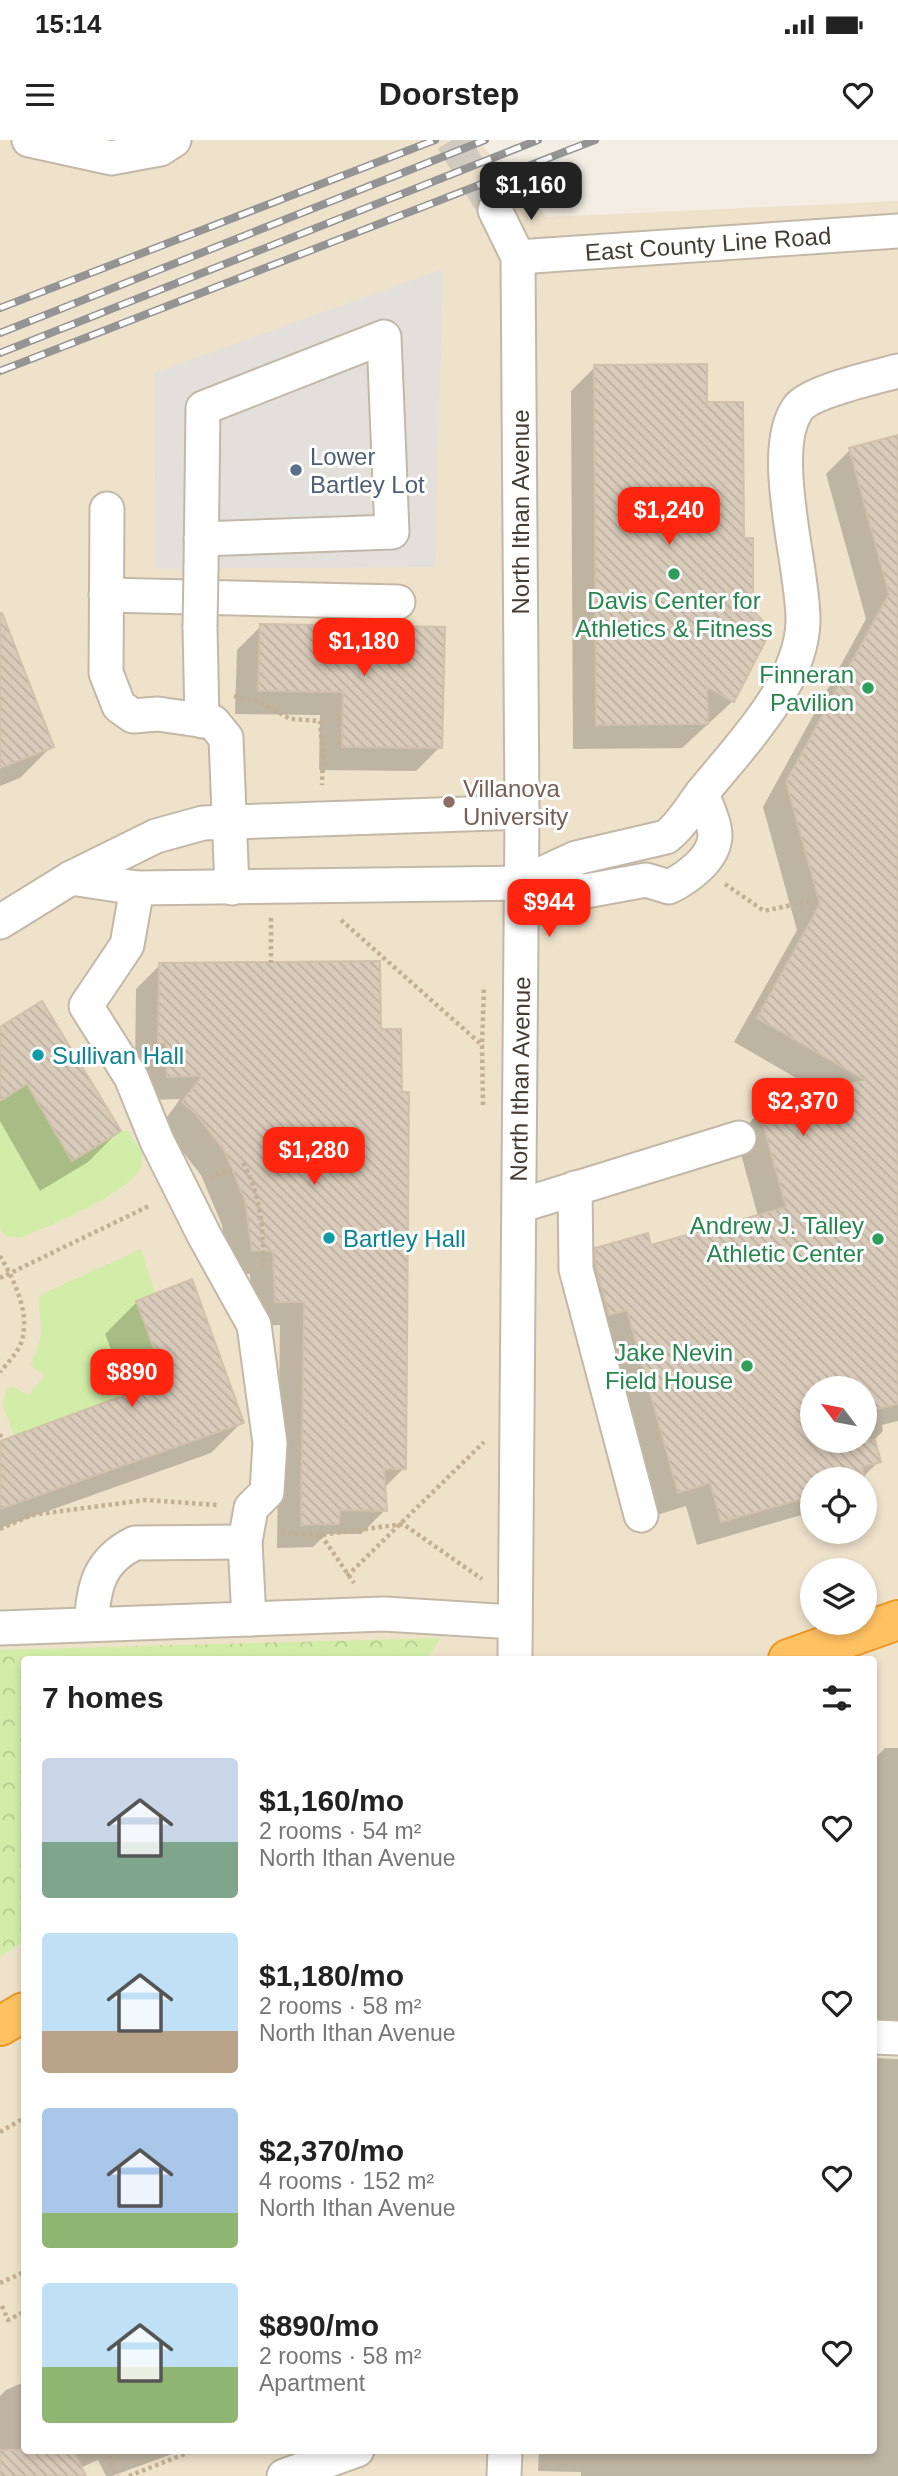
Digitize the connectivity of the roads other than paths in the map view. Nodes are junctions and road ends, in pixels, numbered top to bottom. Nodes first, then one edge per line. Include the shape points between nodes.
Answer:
1 (29, 140) edge
2 (174, 140) edge
3 (495, 210) tunnel mouth
4 (898, 231) edge
5 (518, 257) junction
6 (898, 371) edge
7 (107, 509) dead end
8 (201, 554) junction
9 (106, 595) junction
10 (398, 602) dead end
11 (202, 708) junction
12 (702, 793) junction
13 (523, 812) junction
14 (231, 822) junction
15 (645, 842) junction
16 (71, 878) junction
17 (646, 880) junction
18 (522, 883) junction
19 (137, 888) junction
20 (232, 888) junction
21 (0, 922) edge
22 (739, 1138) dead end
23 (575, 1188) junction
24 (519, 1206) junction
25 (641, 1515) dead end
26 (245, 1542) junction
27 (249, 1619) junction
28 (898, 1620) edge
29 (516, 1622) junction
30 (91, 1624) junction
31 (0, 1628) edge
32 (515, 1656) edge
33 (796, 1656) edge
34 (21, 2014) edge
35 (0, 2026) edge
36 (877, 2037) edge
37 (898, 2038) edge
38 (346, 2454) edge
39 (505, 2454) edge
40 (285, 2476) edge
41 (504, 2476) edge

1 - 2 street via 111,158 160,149
3 - 5 street, North Ithan Avenue
4 - 5 street, East County Line Road
5 - 13 street, North Ithan Avenue
6 - 12 street via 814,397 800,407 788,433 785,473 803,622 796,657 751,734
7 - 9 street
8 - 8 street via 203,408 384,337 392,532
8 - 11 street, bridge
9 - 10 street
9 - 11 street via 106,673 119,706 133,716
11 - 14 street via 226,738
12 - 15 street via 674,830
12 - 17 street via 715,838 709,853 695,871 668,887
13 - 14 street
13 - 18 street, North Ithan Avenue
14 - 16 street via 203,823 156,836
14 - 20 street
15 - 17 street via 651,860
15 - 18 street via 576,858
16 - 19 street
16 - 21 street
17 - 18 street via 586,891
18 - 20 street
18 - 24 street, North Ithan Avenue
19 - 20 street
19 - 26 street via 127,946 86,1006 131,1077 181,1190 254,1325 270,1443 267,1492 251,1508
22 - 23 street
23 - 24 street
23 - 25 street via 576,1269
24 - 29 street, North Ithan Avenue
26 - 27 street
26 - 30 street via 135,1543 118,1551 104,1568 93,1594
27 - 29 street via 384,1614
27 - 30 street
28 - 33 highway
29 - 32 street, North Ithan Avenue
30 - 31 street
34 - 35 highway
36 - 37 street
38 - 40 street
39 - 41 street

